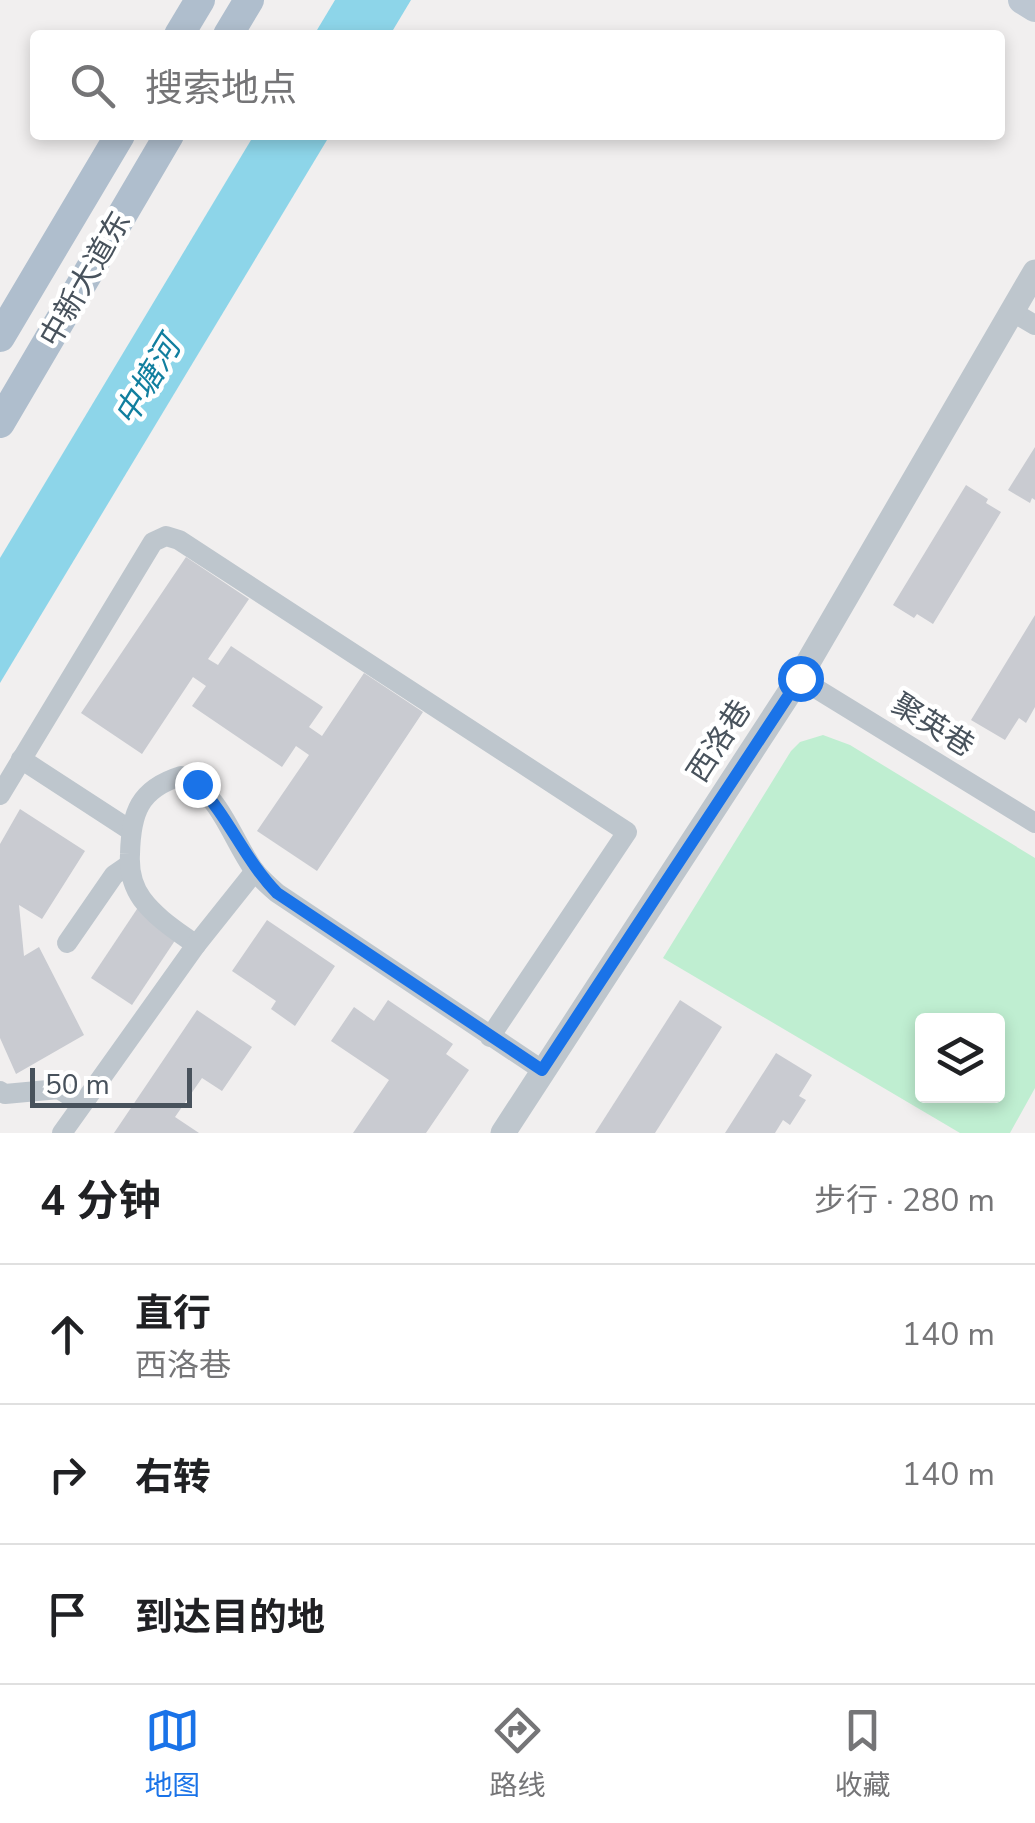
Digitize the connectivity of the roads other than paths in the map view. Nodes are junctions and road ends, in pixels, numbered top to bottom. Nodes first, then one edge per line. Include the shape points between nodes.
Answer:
1 (200, 0) edge
2 (249, 0) edge
3 (1022, 0) edge
4 (1035, 8) edge
5 (182, 30) edge
6 (231, 30) edge
7 (117, 140) edge
8 (166, 140) edge
9 (1035, 272) edge
10 (1011, 310) junction
11 (1035, 325) edge
12 (0, 337) edge
13 (0, 423) edge
14 (800, 678) junction
15 (21, 760) junction
16 (0, 796) edge
17 (1035, 823) edge
18 (130, 830) junction
19 (130, 864) junction
20 (255, 870) junction
21 (67, 943) dead end
22 (196, 945) junction
23 (490, 1037) junction
24 (542, 1070) junction
25 (0, 1091) edge
26 (82, 1104) junction
27 (62, 1133) edge
28 (503, 1133) edge

1 - 5 main road
2 - 6 main road
3 - 4 main road
7 - 12 main road, 中新大道东
8 - 13 main road, 中新大道东
9 - 10 street, 西洛巷
10 - 11 street
10 - 14 street, 西洛巷
14 - 17 street, 聚英巷
14 - 24 street, 西洛巷
15 - 16 street
15 - 18 street
15 - 23 street via 153,542 166,536 180,540 627,832
18 - 19 street
18 - 20 street via 148,793 181,776 216,803
19 - 21 street via 114,874
19 - 22 street via 140,896
20 - 22 street
20 - 23 street via 277,893
22 - 26 street
23 - 24 street
24 - 28 street, 西洛巷
25 - 26 street via 59,1089
26 - 27 street

